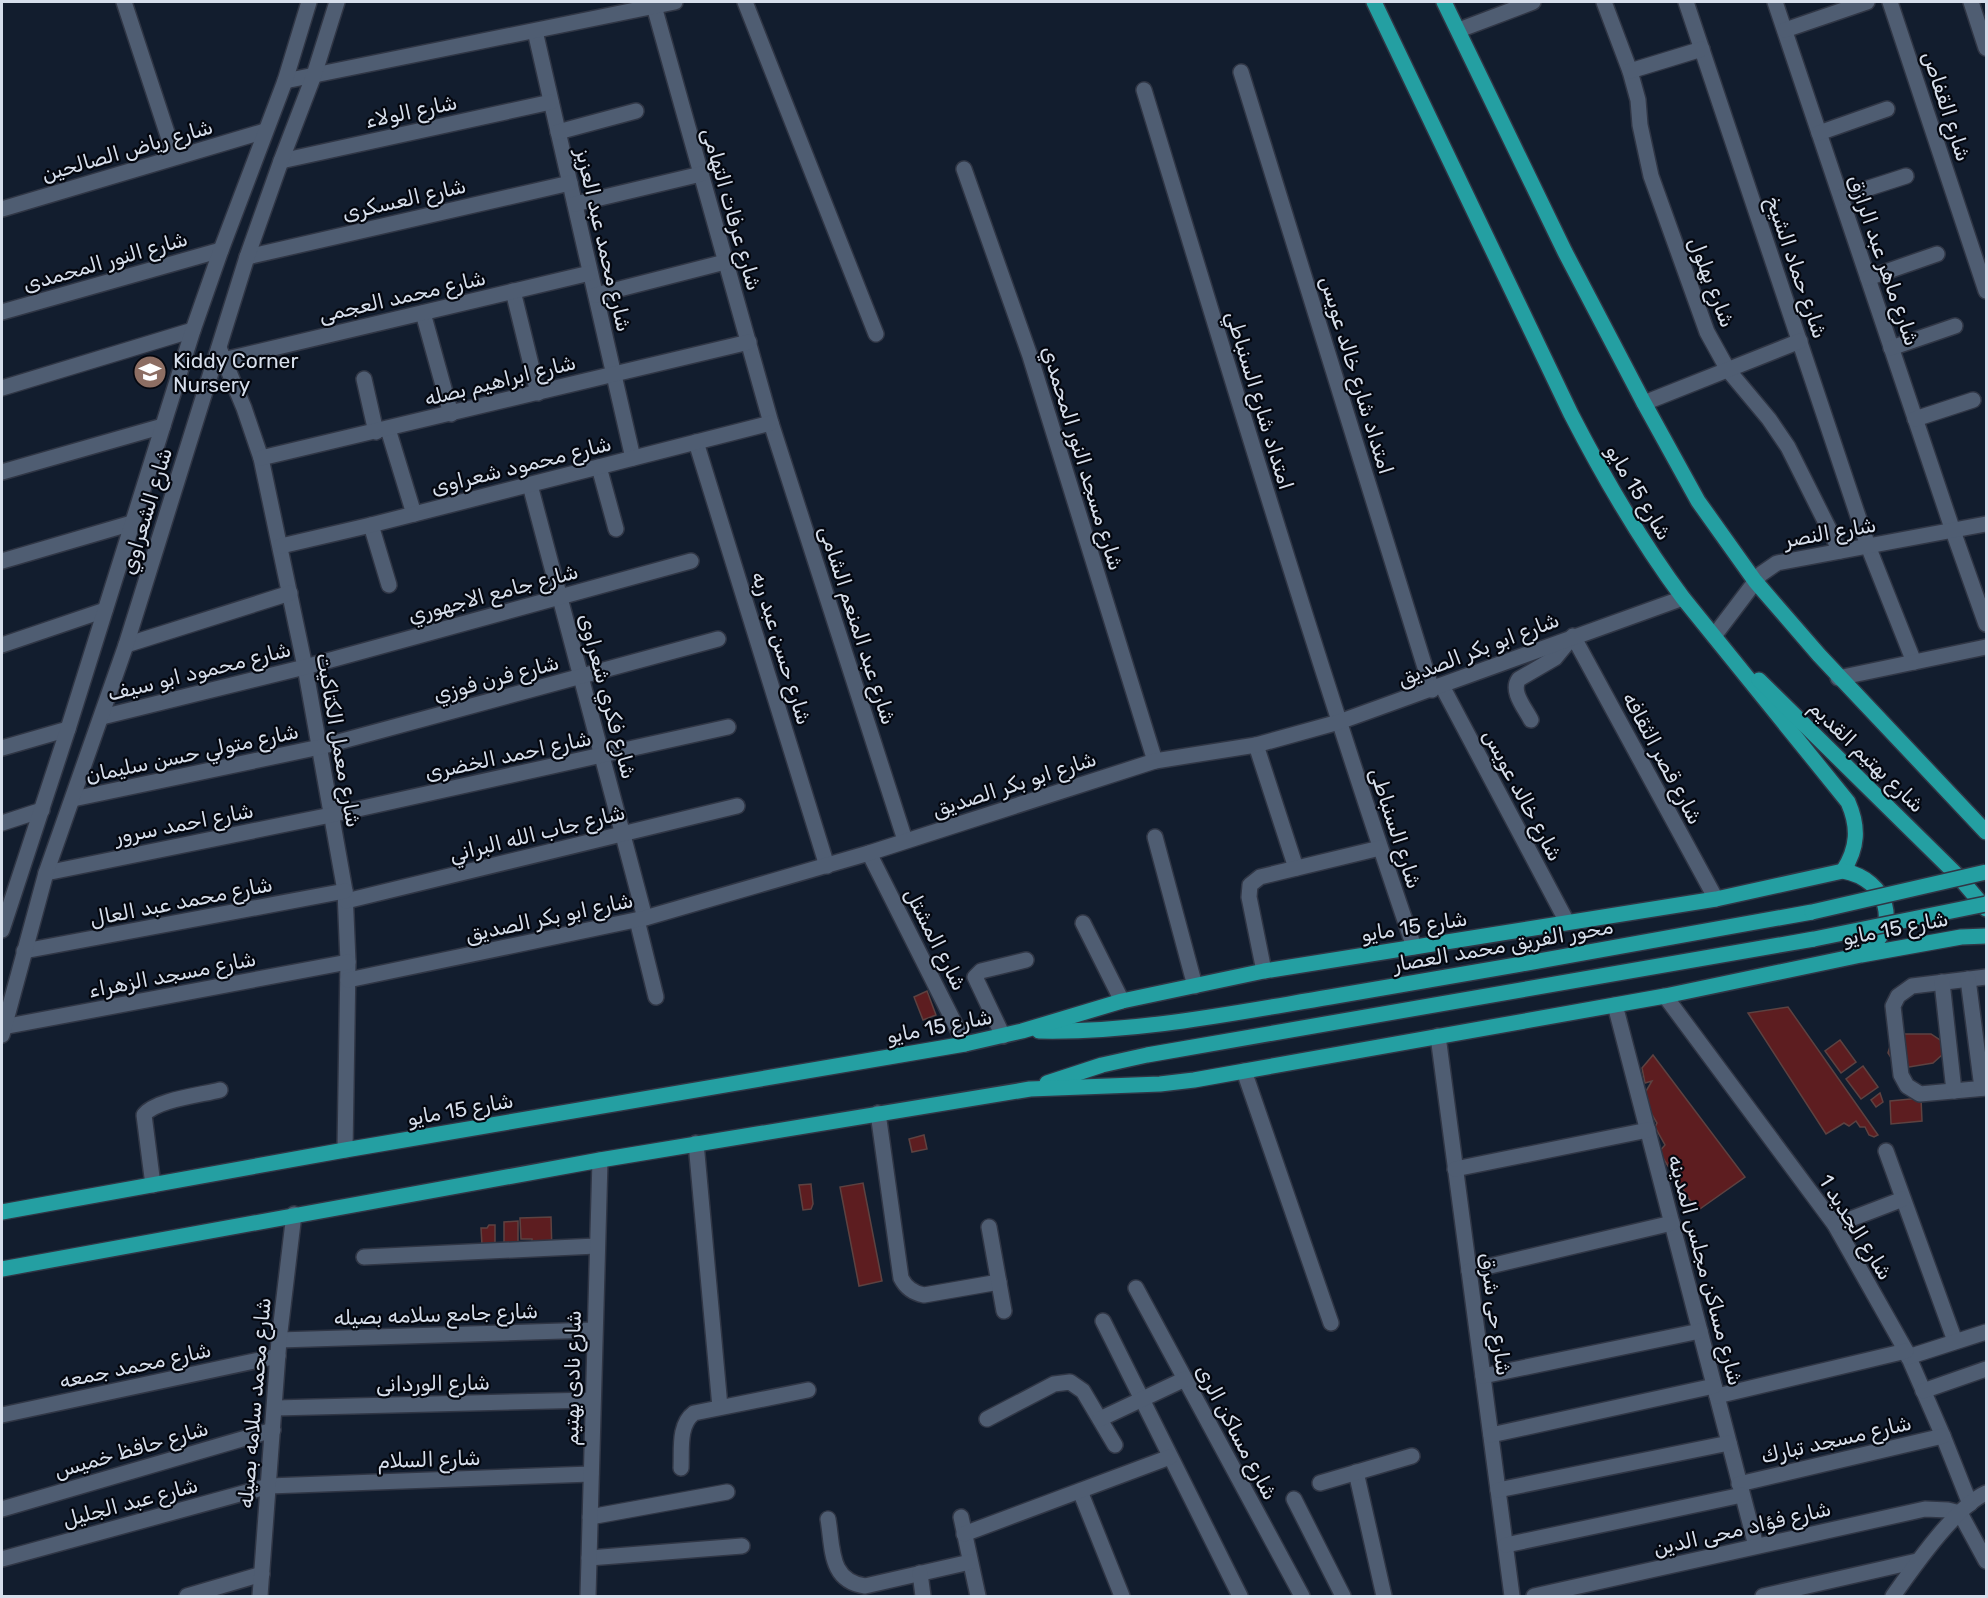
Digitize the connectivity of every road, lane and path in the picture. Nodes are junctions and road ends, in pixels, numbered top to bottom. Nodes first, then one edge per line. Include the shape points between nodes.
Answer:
1 (124, 2) edge
2 (309, 2) edge
3 (337, 2) edge
4 (675, 2) edge
5 (745, 2) edge
6 (1374, 2) edge
7 (1444, 2) edge
8 (1533, 2) edge
9 (1604, 2) edge
10 (1686, 2) edge
11 (1775, 2) edge
12 (1867, 2) edge
13 (1890, 2) edge
14 (1971, 2) edge
15 (654, 6) junction
16 (1459, 30) junction
17 (1785, 30) junction
18 (535, 31) junction
19 (1986, 48) edge
20 (1702, 49) junction
21 (1630, 71) junction
22 (1241, 72) dead end
23 (314, 75) junction
24 (285, 81) junction
25 (1144, 90) dead end
26 (551, 102) junction
27 (1887, 109) dead end
28 (636, 111) dead end
29 (265, 131) junction
30 (558, 132) junction
31 (1819, 133) junction
32 (175, 156) junction
33 (281, 161) junction
34 (964, 169) dead end
35 (700, 174) junction
36 (1906, 176) dead end
37 (570, 183) junction
38 (1841, 197) junction
39 (574, 204) junction
40 (2, 209) edge
41 (221, 250) junction
42 (1937, 254) dead end
43 (247, 257) junction
44 (725, 262) junction
45 (1982, 264) edge
46 (590, 273) junction
47 (1868, 278) junction
48 (513, 291) junction
49 (1986, 291) edge
50 (596, 295) junction
51 (2, 312) edge
52 (423, 313) junction
53 (1955, 326) dead end
54 (193, 330) junction
55 (876, 334) dead end
56 (1800, 341) junction
57 (749, 342) junction
58 (1891, 348) junction
59 (221, 354) junction
60 (1728, 370) junction
61 (614, 375) junction
62 (364, 380) dead end
63 (2, 388) edge
64 (538, 393) junction
65 (1973, 400) dead end
66 (1644, 403) junction
67 (451, 414) junction
68 (1915, 419) junction
69 (771, 423) junction
70 (163, 426) junction
71 (382, 430) junction
72 (696, 442) junction
73 (261, 458) junction
74 (633, 458) junction
75 (599, 467) junction
76 (2, 472) edge
77 (530, 484) junction
78 (414, 514) junction
79 (132, 523) junction
80 (1986, 524) edge
81 (371, 525) junction
82 (616, 528) dead end
83 (1953, 531) junction
84 (281, 546) junction
85 (1868, 546) junction
86 (1840, 551) junction
87 (2, 561) edge
88 (691, 561) dead end
89 (1755, 581) junction
90 (389, 585) dead end
91 (290, 593) junction
92 (560, 597) junction
93 (1683, 598) junction
94 (105, 610) junction
95 (1986, 624) edge
96 (1573, 636) junction
97 (1714, 636) junction
98 (718, 639) dead end
99 (2, 645) edge
100 (126, 645) junction
101 (1986, 647) edge
102 (1914, 662) junction
103 (305, 667) junction
104 (581, 677) junction
105 (1838, 678) junction
106 (1437, 688) junction
107 (102, 717) junction
108 (1531, 720) dead end
109 (1340, 722) junction
110 (728, 727) dead end
111 (68, 729) junction
112 (1256, 745) junction
113 (320, 747) junction
114 (2, 748) edge
115 (603, 756) junction
116 (1155, 761) junction
117 (73, 799) junction
118 (737, 806) dead end
119 (42, 810) junction
120 (1967, 812) junction
121 (331, 815) junction
122 (1986, 818) edge
123 (2, 823) edge
124 (1986, 832) edge
125 (624, 834) junction
126 (1155, 837) dead end
127 (905, 840) junction
128 (1380, 848) junction
129 (869, 853) junction
130 (827, 866) junction
131 (1296, 868) junction
132 (1843, 871) junction
133 (1986, 872) edge
134 (46, 873) junction
135 (346, 896) junction
136 (1716, 899) junction
137 (1986, 904) edge
138 (1986, 909) edge
139 (4, 913) edge
140 (641, 919) junction
141 (1567, 922) junction
142 (1083, 923) dead end
143 (2, 930) edge
144 (1986, 936) edge
145 (1414, 947) junction
146 (24, 951) junction
147 (1860, 955) junction
148 (1026, 960) dead end
149 (348, 962) junction
150 (1264, 971) junction
151 (1986, 977) edge
152 (1968, 979) junction
153 (348, 980) junction
154 (1942, 982) junction
155 (1195, 986) junction
156 (1665, 996) junction
157 (656, 997) dead end
158 (1122, 1001) junction
159 (1615, 1005) junction
160 (2, 1031) edge
161 (1022, 1031) junction
162 (1003, 1035) junction
163 (1437, 1036) junction
164 (965, 1044) junction
165 (1244, 1071) junction
166 (1984, 1088) edge
167 (1030, 1089) junction
168 (220, 1090) dead end
169 (1954, 1091) junction
170 (878, 1113) junction
171 (1648, 1130) junction
172 (696, 1143) junction
173 (345, 1150) junction
174 (1886, 1150) dead end
175 (600, 1160) junction
176 (1455, 1169) junction
177 (153, 1185) junction
178 (1903, 1199) junction
179 (2, 1212) edge
180 (294, 1214) junction
181 (1672, 1223) junction
182 (1835, 1225) junction
183 (990, 1227) dead end
184 (596, 1246) junction
185 (364, 1257) dead end
186 (2, 1269) edge
187 (1469, 1272) junction
188 (999, 1282) junction
189 (1136, 1288) dead end
190 (1004, 1311) dead end
191 (1103, 1321) dead end
192 (1331, 1323) dead end
193 (594, 1329) junction
194 (1700, 1331) junction
195 (1986, 1332) edge
196 (279, 1340) junction
197 (1955, 1341) junction
198 (1907, 1354) junction
199 (278, 1356) junction
200 (1986, 1369) edge
201 (1483, 1376) junction
202 (1185, 1379) junction
203 (808, 1390) dead end
204 (1715, 1391) junction
205 (1923, 1391) junction
206 (592, 1400) junction
207 (1142, 1400) junction
208 (720, 1407) junction
209 (275, 1408) junction
210 (2, 1414) edge
211 (987, 1419) dead end
212 (1100, 1419) junction
213 (273, 1430) junction
214 (1491, 1435) junction
215 (1943, 1436) junction
216 (1729, 1443) junction
217 (1116, 1445) dead end
218 (1412, 1456) dead end
219 (1170, 1457) junction
220 (681, 1468) dead end
221 (1356, 1472) junction
222 (591, 1474) junction
223 (1320, 1483) dead end
224 (269, 1486) junction
225 (1741, 1489) junction
226 (1498, 1490) junction
227 (1080, 1491) junction
228 (727, 1492) dead end
229 (1986, 1493) edge
230 (1294, 1499) dead end
231 (1965, 1508) junction
232 (2, 1509) edge
233 (590, 1517) junction
234 (961, 1517) dead end
235 (828, 1519) dead end
236 (964, 1534) junction
237 (1506, 1545) junction
238 (742, 1546) dead end
239 (1756, 1546) junction
240 (588, 1558) junction
241 (2, 1559) edge
242 (1917, 1561) junction
243 (1986, 1561) edge
244 (970, 1562) junction
245 (921, 1573) junction
246 (262, 1574) junction
247 (187, 1596) edge
248 (260, 1596) edge
249 (588, 1596) edge
250 (923, 1596) edge
251 (978, 1596) edge
252 (1122, 1596) edge
253 (1240, 1596) edge
254 (1302, 1596) edge
255 (1343, 1596) edge
256 (1384, 1596) edge
257 (1512, 1596) edge
258 (1534, 1596) edge
259 (1762, 1596) edge
260 (1893, 1596) edge

1 - 32 street
2 - 24 street, شارع الشعراوي
3 - 23 street, شارع الشعراوي
4 - 15 street
5 - 55 street
6 - 93 main road, شارع 15 مايو via 1592,455
7 - 16 main road
8 - 16 street
9 - 21 street, شارع بهلول
10 - 20 street, شارع حماد الشيخ
11 - 17 street, شارع ماهر عبد الرازق
12 - 17 street
13 - 45 street, شارع القفاص
14 - 19 street
15 - 18 street
15 - 35 street, شارع عرفات التهامى
16 - 66 main road via 1565,252
17 - 31 street, شارع ماهر عبد الرازق
18 - 23 street
18 - 26 street, شارع محمد عبد العزيز
20 - 21 street
20 - 56 street, شارع حماد الشيخ
21 - 60 street, شارع بهلول via 1651,176 1707,332
22 - 106 street, امتداد شارع خالد عويس
23 - 24 street
23 - 33 street, شارع الشعراوي
24 - 29 street, شارع الشعراوي
25 - 109 street, امتداد شارع السنباطي
26 - 30 street, شارع محمد عبد العزيز
26 - 33 street, شارع الولاء
27 - 31 street
28 - 30 street
29 - 32 street, شارع رياض الصالحين
29 - 41 street, شارع الشعراوي
30 - 37 street, شارع محمد عبد العزيز
31 - 38 street, شارع ماهر عبد الرازق
32 - 40 street, شارع رياض الصالحين
33 - 43 street, شارع الشعراوي
34 - 116 street, شارع مسجد النور المحمدي via 1030,356
35 - 39 street
35 - 44 street, شارع عرفات التهامى
36 - 38 street
37 - 39 street, شارع محمد عبد العزيز
37 - 43 street, شارع العسكرى
38 - 47 street, شارع ماهر عبد الرازق
39 - 46 street, شارع محمد عبد العزيز
41 - 51 street, شارع النور المحمدى
41 - 54 street, شارع الشعراوي
42 - 47 street
43 - 59 street, شارع الشعراوي
44 - 50 street
44 - 57 street, شارع عرفات التهامى
45 - 49 street, شارع القفاص
46 - 48 street, شارع محمد العجمى
46 - 50 street, شارع محمد عبد العزيز
47 - 58 street, شارع ماهر عبد الرازق
48 - 52 street, شارع محمد العجمى
48 - 64 street
50 - 61 street, شارع محمد عبد العزيز
52 - 59 street, شارع محمد العجمى
52 - 67 street
53 - 58 street
54 - 63 street
54 - 70 street, شارع الشعراوي
56 - 60 street
56 - 85 street, شارع حماد الشيخ
57 - 61 street, شارع ابراهيم بصله
57 - 69 street, شارع عرفات التهامى
58 - 68 street, شارع ماهر عبد الرازق
59 - 73 street, شارع معمل الكتاكيت
59 - 100 street, شارع الشعراوي
60 - 66 street
60 - 86 street, شارع بهلول via 1788,447
61 - 64 street, شارع ابراهيم بصله
61 - 74 street, شارع محمد عبد العزيز
62 - 71 street
64 - 67 street, شارع ابراهيم بصله
65 - 68 street
66 - 89 main road via 1698,501
67 - 71 street, شارع ابراهيم بصله
68 - 83 street, شارع ماهر عبد الرازق
69 - 72 street, شارع محمود شعراوى
69 - 127 street, شارع عبد المنعم الشامى
70 - 76 street
70 - 79 street, شارع الشعراوي
71 - 73 street, شارع ابراهيم بصله
71 - 78 street
72 - 74 street, شارع محمود شعراوى
72 - 130 street, شارع حسن عبد ربه
73 - 84 street, شارع معمل الكتاكيت
74 - 75 street, شارع محمود شعراوى
75 - 77 street, شارع محمود شعراوى
75 - 82 street
77 - 78 street, شارع محمود شعراوى
77 - 92 street, شارع فكري شعراوى
78 - 81 street, شارع محمود شعراوى
79 - 87 street
79 - 94 street, شارع الشعراوي
80 - 83 street, شارع النصر
81 - 84 street, شارع محمود شعراوى
81 - 90 street
83 - 85 street, شارع النصر
83 - 95 street, شارع ماهر عبد الرازق
84 - 91 street, شارع معمل الكتاكيت
85 - 86 street, شارع النصر
85 - 102 street, شارع حماد الشيخ
86 - 89 street, شارع النصر via 1777,563
88 - 92 street, شارع جامع الاجهوري
89 - 97 street, شارع النصر
89 - 105 main road, شارع بهتيم القديم
91 - 100 street
91 - 103 street, شارع معمل الكتاكيت
92 - 103 street, شارع جامع الاجهوري
92 - 104 street, شارع فكري شعراوى
93 - 96 street, شارع ابو بكر الصديق
93 - 97 main road, شارع 15 مايو
94 - 99 street
94 - 111 street, شارع الشعراوي
96 - 106 street, شارع ابو بكر الصديق
96 - 108 street via 1555,658 1516,682 1516,692
96 - 136 street, شارع قصر الثقافه
97 - 132 main road, شارع 15 مايو via 1848,801 1856,830 1851,859
97 - 138 main road, شارع بهتيم القديم via 1959,876
98 - 104 street, شارع فرن فوزي
100 - 107 street, شارع الشعراوي
101 - 102 street
102 - 105 street
103 - 107 street, شارع محمود ابو سيف
103 - 113 street, شارع معمل الكتاكيت
104 - 113 street, شارع فرن فوزي
104 - 115 street, شارع فكري شعراوى
105 - 120 main road, شارع بهتيم القديم
106 - 109 street, شارع ابو بكر الصديق
106 - 141 street, شارع خالد عويس
107 - 117 street, شارع الشعراوي
109 - 112 street, شارع ابو بكر الصديق
109 - 128 street, شارع السنباطى
110 - 115 street, شارع احمد الخضرى
111 - 114 street
111 - 119 street, شارع الشعراوي
112 - 116 street, شارع ابو بكر الصديق
112 - 131 street
113 - 117 street, شارع متولي حسن سليمان
113 - 121 street, شارع معمل الكتاكيت
115 - 121 street, شارع احمد الخضرى
115 - 125 street, شارع فكري شعراوى
116 - 127 street, شارع ابو بكر الصديق
117 - 134 street, شارع الشعراوي
118 - 125 street, شارع جاب الله البراني
119 - 123 street
119 - 139 street, شارع الشعراوي
120 - 122 main road
120 - 124 main road, شارع بهتيم القديم
121 - 134 street, شارع احمد سرور
121 - 135 street, شارع معمل الكتاكيت
125 - 135 street, شارع جاب الله البراني
125 - 140 street, شارع فكري شعراوى
126 - 155 street
127 - 129 street, شارع ابو بكر الصديق
128 - 131 street
128 - 145 street, شارع السنباطى
129 - 130 street, شارع ابو بكر الصديق
129 - 164 street, شارع المشتل
130 - 140 street, شارع ابو بكر الصديق
131 - 150 street via 1260,877 1250,885
132 - 136 main road, شارع 15 مايو
132 - 147 main road via 1874,885 1885,906 1886,918 1878,940
133 - 161 main road, محور الفريق محمد العصار, bridge via 1812,912 1349,994 1110,1029
134 - 146 street, شارع الشعراوي
135 - 146 street, شارع محمد عبد العال
135 - 149 street, شارع معمل الكتاكيت
136 - 141 main road, شارع 15 مايو
137 - 167 main road, bridge via 1814,939 1147,1055
139 - 143 street, شارع الشعراوي
140 - 153 street, شارع ابو بكر الصديق
140 - 157 street, شارع فكري شعراوى
141 - 145 main road, شارع 15 مايو
142 - 158 street
144 - 147 main road, شارع 15 مايو
145 - 150 main road, شارع 15 مايو
146 - 160 street, شارع الشعراوي
147 - 156 main road, شارع 15 مايو
148 - 162 street via 981,970 975,977
149 - 153 street, شارع معمل الكتاكيت
149 - 160 street, شارع مسجد الزهراء
150 - 155 main road, شارع 15 مايو
151 - 152 street
152 - 154 street
152 - 166 street
153 - 173 street, شارع معمل الكتاكيت
154 - 169 street
154 - 169 street via 1912,986 1895,1000 1900,1075 1907,1086 1920,1094
155 - 158 main road, شارع 15 مايو
156 - 159 main road, شارع 15 مايو
156 - 182 street, شارع الجديد 1
158 - 161 main road, شارع 15 مايو
159 - 163 main road, شارع 15 مايو
159 - 171 street, شارع مساكن مجلس المدينه
161 - 162 main road, شارع 15 مايو
162 - 164 main road, شارع 15 مايو
163 - 165 main road, شارع 15 مايو
163 - 176 street, شارع حى شرق
164 - 173 main road, شارع 15 مايو
165 - 167 main road, شارع 15 مايو via 1160,1084
165 - 192 street
166 - 169 street
167 - 170 main road, شارع 15 مايو
168 - 177 street via 158,1105 144,1115
170 - 172 main road, شارع 15 مايو
170 - 188 street via 904,1283 912,1292 924,1295
171 - 176 street
171 - 181 street, شارع مساكن مجلس المدينه
172 - 175 main road, شارع 15 مايو
172 - 208 street
173 - 177 main road, شارع 15 مايو
174 - 178 street
175 - 180 main road, شارع 15 مايو
175 - 184 street, شارع نادى بهتيم
176 - 187 street, شارع حى شرق
177 - 179 main road, شارع 15 مايو
178 - 182 street
178 - 197 street
180 - 186 main road, شارع 15 مايو
180 - 196 street, شارع محمد سلامه بصيله
181 - 187 street
181 - 194 street, شارع مساكن مجلس المدينه
182 - 198 street, شارع الجديد 1
183 - 188 street
184 - 185 street
184 - 193 street, شارع نادى بهتيم
187 - 201 street, شارع حى شرق
188 - 190 street
189 - 202 street, شارع مساكن الرى
191 - 207 street
193 - 196 street, شارع جامع سلامه بصيله
193 - 206 street, شارع نادى بهتيم
194 - 201 street
194 - 204 street, شارع مساكن مجلس المدينه
195 - 197 street
196 - 199 street, شارع محمد سلامه بصيله
197 - 198 street
198 - 204 street
198 - 205 street, شارع الجديد 1
199 - 209 street, شارع محمد سلامه بصيله
199 - 210 street, شارع محمد جمعه
200 - 205 street
201 - 214 street, شارع حى شرق
202 - 207 street
202 - 254 street, شارع مساكن الرى
203 - 208 street
204 - 214 street
204 - 216 street, شارع مساكن مجلس المدينه
205 - 215 street, شارع الجديد 1
206 - 209 street, شارع الوردانى
206 - 222 street, شارع نادى بهتيم
207 - 212 street
207 - 219 street
208 - 220 street via 694,1413 685,1422
209 - 213 street, شارع محمد سلامه بصيله
211 - 212 street via 1064,1382 1083,1391
212 - 217 street
213 - 224 street, شارع محمد سلامه بصيله
213 - 232 street, شارع حافظ خميس
214 - 226 street, شارع حى شرق
215 - 225 street, شارع مسجد تبارك
215 - 231 street, شارع الجديد 1
216 - 225 street, شارع مساكن مجلس المدينه
216 - 226 street
218 - 221 street
219 - 227 street
219 - 253 street
221 - 223 street
221 - 256 street
222 - 224 street, شارع السلام
222 - 233 street, شارع نادى بهتيم
224 - 241 street, شارع عبد الجليل
224 - 246 street, شارع محمد سلامه بصيله
225 - 237 street, شارع مسجد تبارك
225 - 239 street, شارع مساكن مجلس المدينه
226 - 237 street, شارع حى شرق
227 - 236 street
227 - 252 street
228 - 233 street
229 - 231 street
230 - 255 street
231 - 239 street, شارع فؤاد محى الدين via 1925,1509
231 - 242 street
231 - 243 street, شارع الجديد 1
233 - 240 street, شارع نادى بهتيم
234 - 236 street
235 - 245 street via 837,1570 849,1582 865,1586
236 - 244 street
237 - 257 street, شارع حى شرق
238 - 240 street
239 - 258 street, شارع فؤاد محى الدين
240 - 249 street, شارع نادى بهتيم
242 - 259 street
242 - 260 street
244 - 245 street
244 - 251 street
245 - 250 street
246 - 247 street
246 - 248 street, شارع محمد سلامه بصيله

